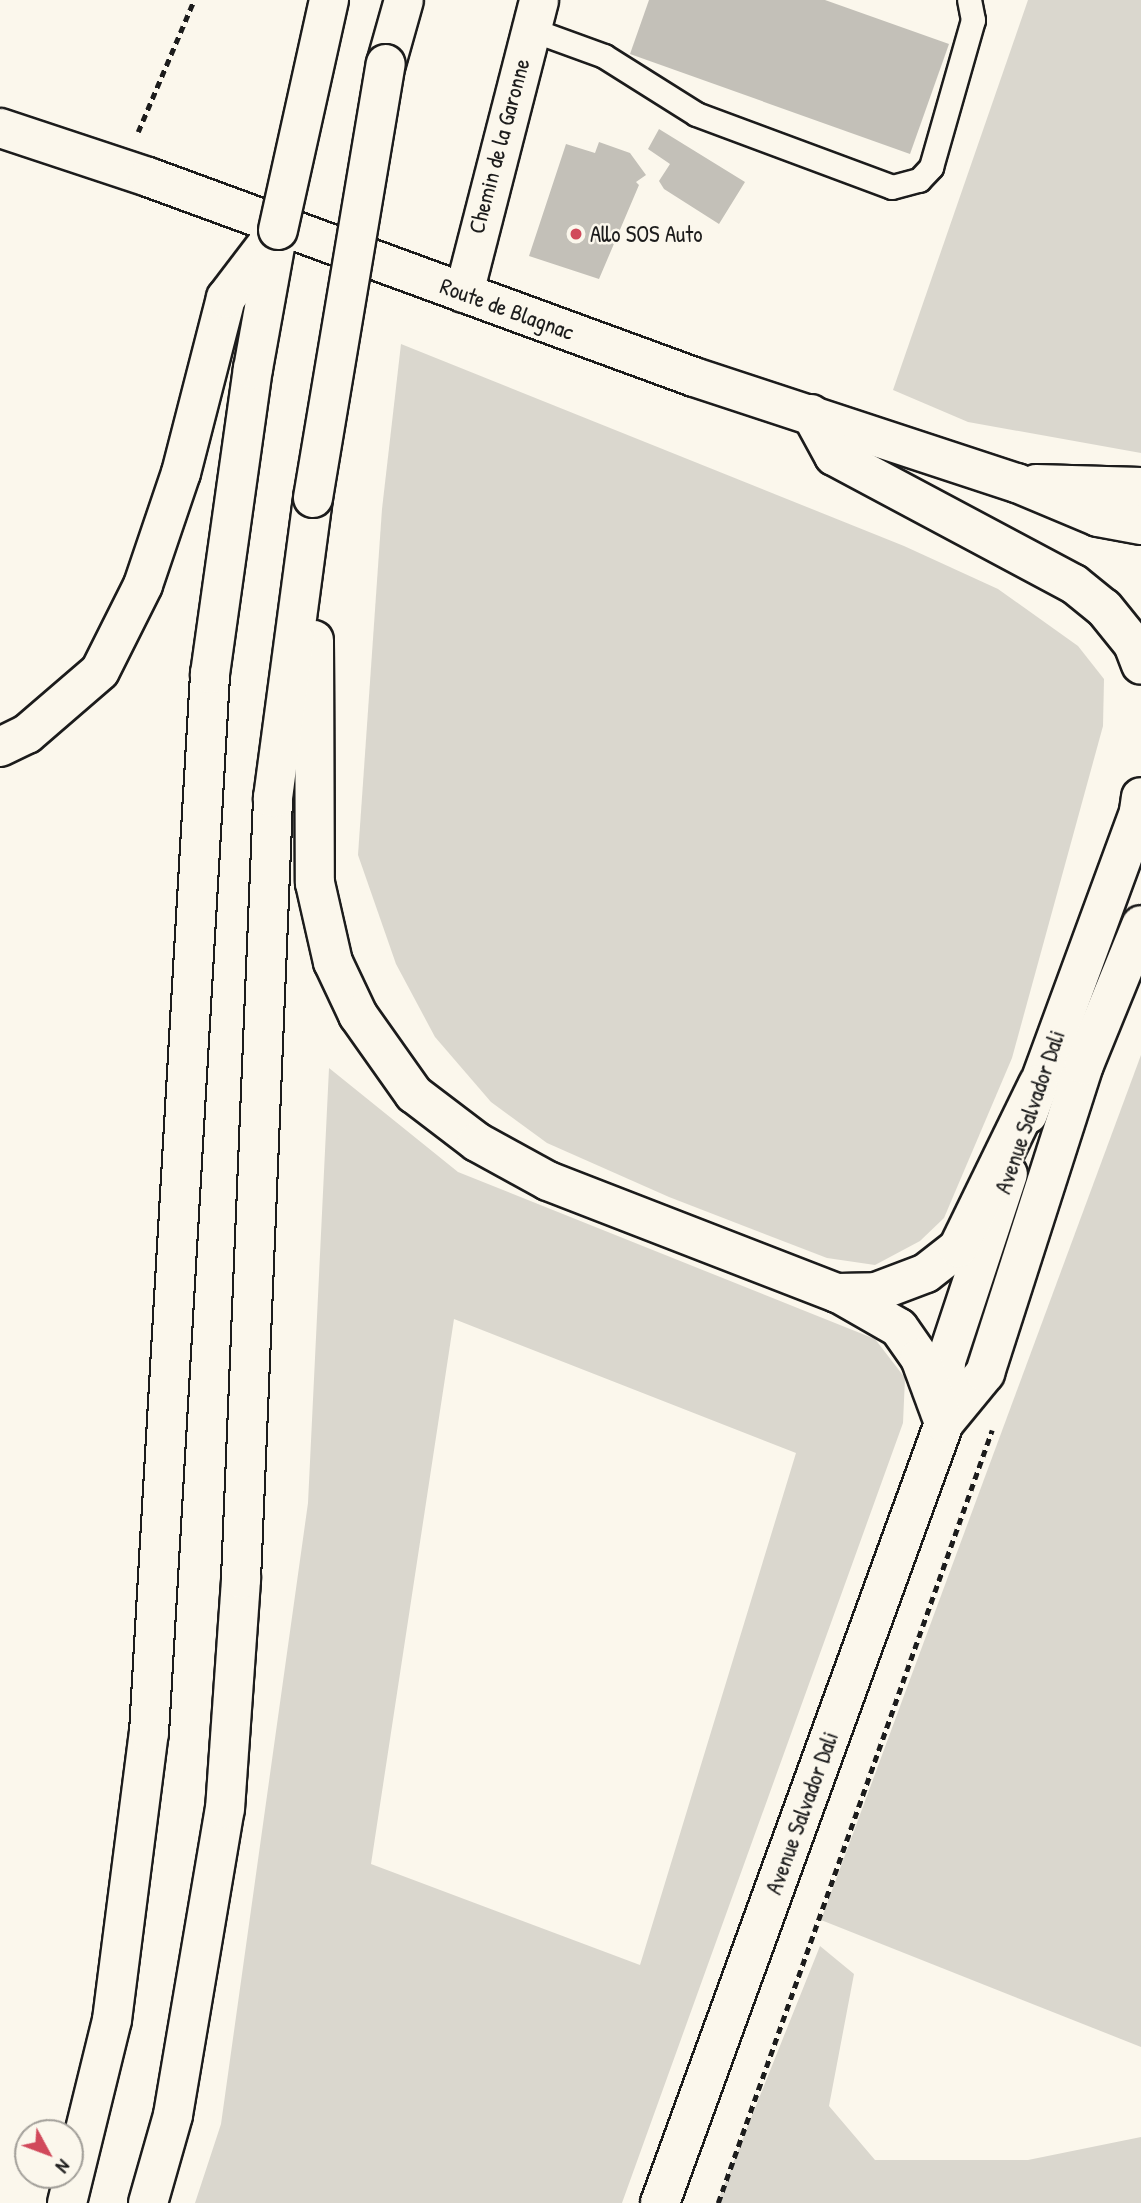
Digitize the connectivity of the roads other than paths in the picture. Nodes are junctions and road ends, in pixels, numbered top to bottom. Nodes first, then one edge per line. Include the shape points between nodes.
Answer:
1 (329, 0) edge
2 (404, 0) edge
3 (969, 0) edge
4 (534, 15) edge
5 (0, 128) edge
6 (278, 230) junction
7 (464, 293) junction
8 (811, 414) junction
9 (1017, 484) junction
10 (1141, 486) edge
11 (313, 498) junction
12 (1141, 525) edge
13 (1141, 665) edge
14 (0, 747) edge
15 (1140, 805) edge
16 (1141, 925) edge
17 (1038, 1084) junction
18 (837, 1293) junction
19 (944, 1423) junction
20 (67, 2203) edge
21 (148, 2203) edge
22 (660, 2203) edge

1 - 6 main road, bridge
2 - 11 main road, bridge via 386,64
3 - 4 lane via 973,20 931,167 919,180 892,187 696,114
4 - 7 main road, Chemin de la Garonne
5 - 7 main road, Route de Blagnac
6 - 14 main road via 226,298 181,473 143,585 100,671 27,734
6 - 20 main road via 253,369 210,674 149,1733 112,2020
7 - 8 main road, Route de Blagnac via 694,377
8 - 9 main road, Route de Blagnac
8 - 13 main road via 834,456 1074,584 1104,608 1133,644
9 - 10 main road, Route de Blagnac
9 - 12 main road, Route de Blagnac via 1098,517
11 - 18 main road via 315,883 333,962 358,1015 414,1094 477,1142 548,1181
11 - 21 main road via 272,798 241,1579 225,1809 173,2115
15 - 17 main road, Avenue Salvador Dali
16 - 19 main road, Avenue Salvador Dali via 1084,1066 985,1373
17 - 18 main road via 958,1248 926,1273 876,1292
17 - 19 main road, Avenue Salvador Dali via 946,1361
18 - 19 main road via 899,1328 920,1358
19 - 22 main road, Avenue Salvador Dali

